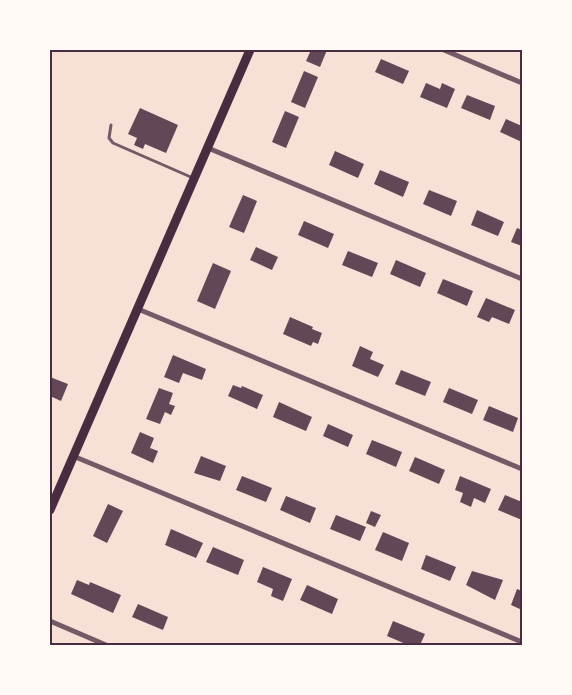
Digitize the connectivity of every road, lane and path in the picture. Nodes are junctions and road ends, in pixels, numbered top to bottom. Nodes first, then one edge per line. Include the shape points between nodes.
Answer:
1 (250, 50) edge
2 (444, 50) edge
3 (522, 83) edge
4 (111, 125) dead end
5 (208, 148) junction
6 (194, 178) junction
7 (522, 279) edge
8 (138, 309) junction
9 (73, 456) junction
10 (522, 469) edge
11 (50, 510) edge
12 (50, 621) edge
13 (522, 642) edge
14 (106, 645) edge

1 - 5 main road
2 - 3 street
4 - 6 lane via 109,138 112,142
5 - 6 main road
5 - 7 street
6 - 8 main road
8 - 9 main road
8 - 10 street
9 - 11 main road
9 - 13 street
12 - 14 street

